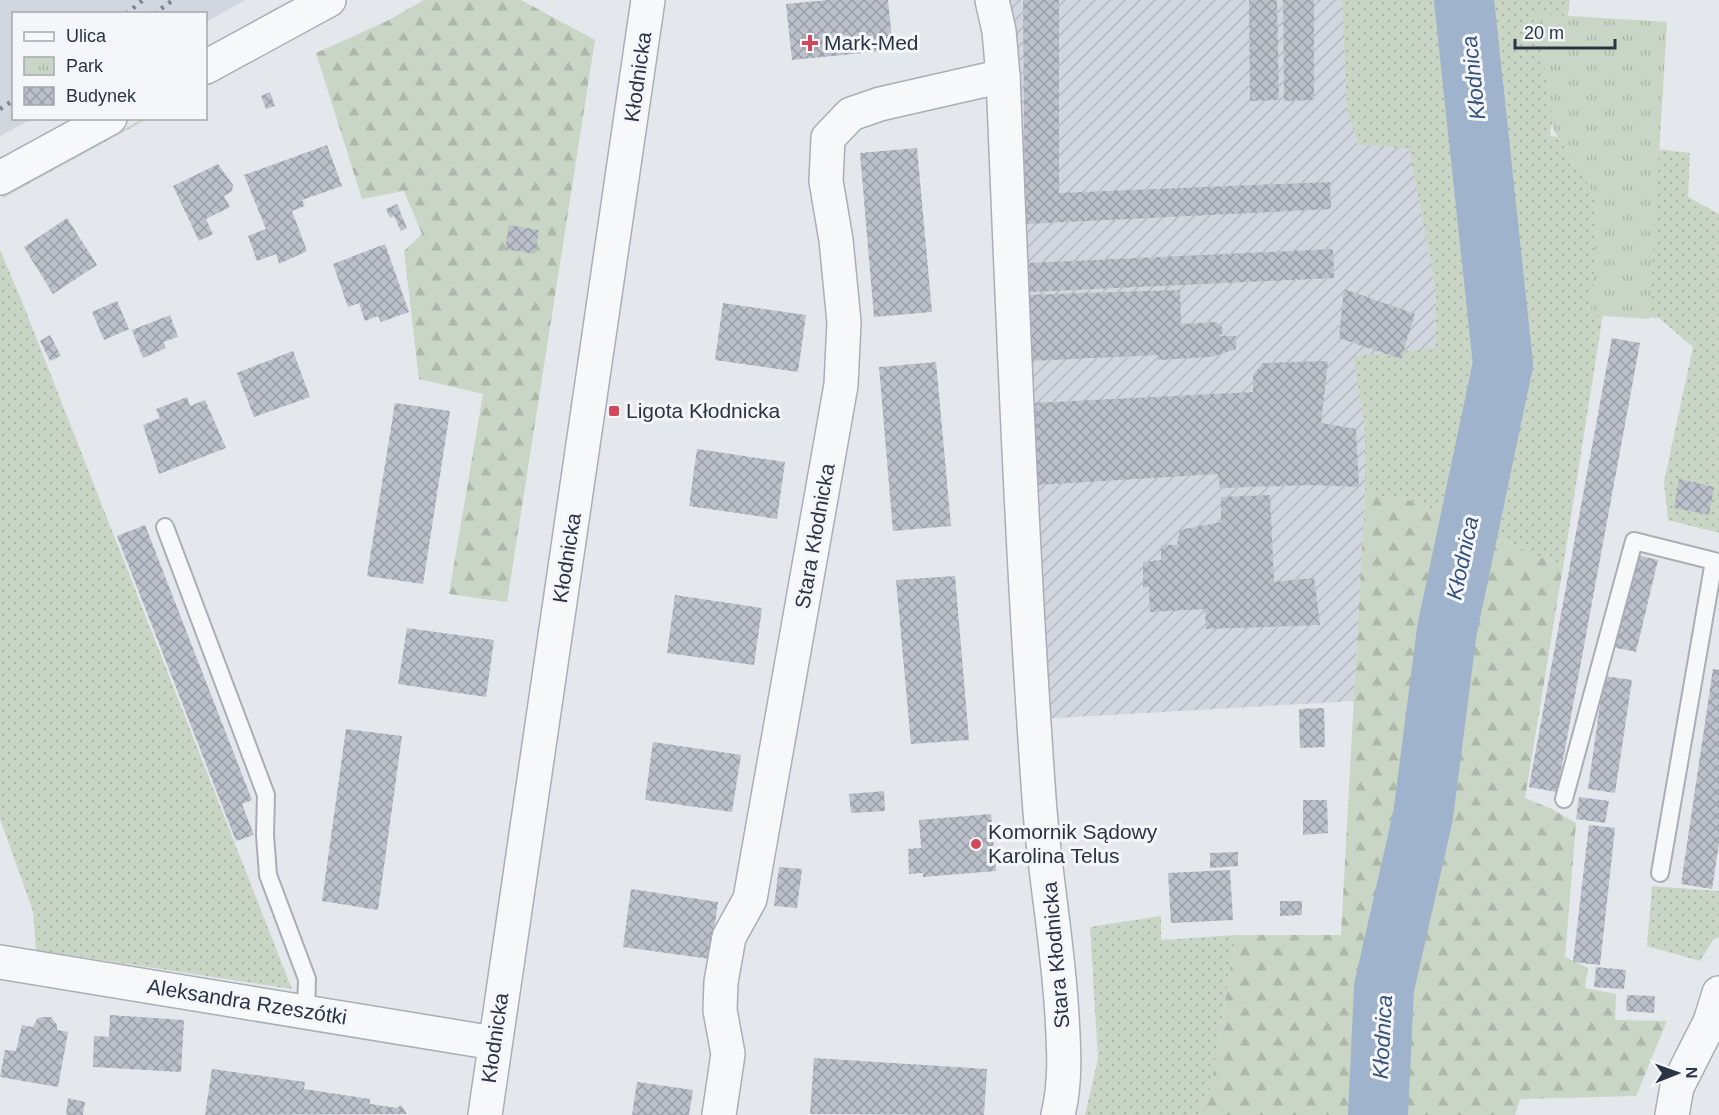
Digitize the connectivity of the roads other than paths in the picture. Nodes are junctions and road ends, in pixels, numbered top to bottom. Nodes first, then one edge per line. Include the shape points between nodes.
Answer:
1 (329, 0) edge
2 (648, 0) edge
3 (992, 0) edge
4 (207, 66) edge
5 (1003, 76) junction
6 (106, 120) edge
7 (0, 178) edge
8 (165, 527) dead end
9 (1716, 562) edge
10 (1564, 799) dead end
11 (1660, 873) dead end
12 (0, 962) edge
13 (306, 1012) junction
14 (1716, 1013) edge
15 (494, 1043) junction
16 (485, 1115) edge
17 (719, 1115) edge
18 (1058, 1115) edge
19 (1672, 1115) edge

1 - 4 street
2 - 15 street, Kłodnicka
3 - 5 street, Stara Kłodnicka
5 - 17 street, Stara Kłodnicka via 851,114 828,138 826,182 844,322 841,384 750,899 729,937 721,982 720,1010 728,1054
5 - 18 street, Stara Kłodnicka via 1022,542 1039,802 1060,969 1064,1049 1063,1095
6 - 7 street
8 - 13 lane via 266,795 268,875 307,979
9 - 10 lane via 1634,542
9 - 11 lane
12 - 13 street, Aleksandra Rzeszótki
13 - 15 street, Aleksandra Rzeszótki
14 - 19 street via 1677,1087
15 - 16 street, Kłodnicka

